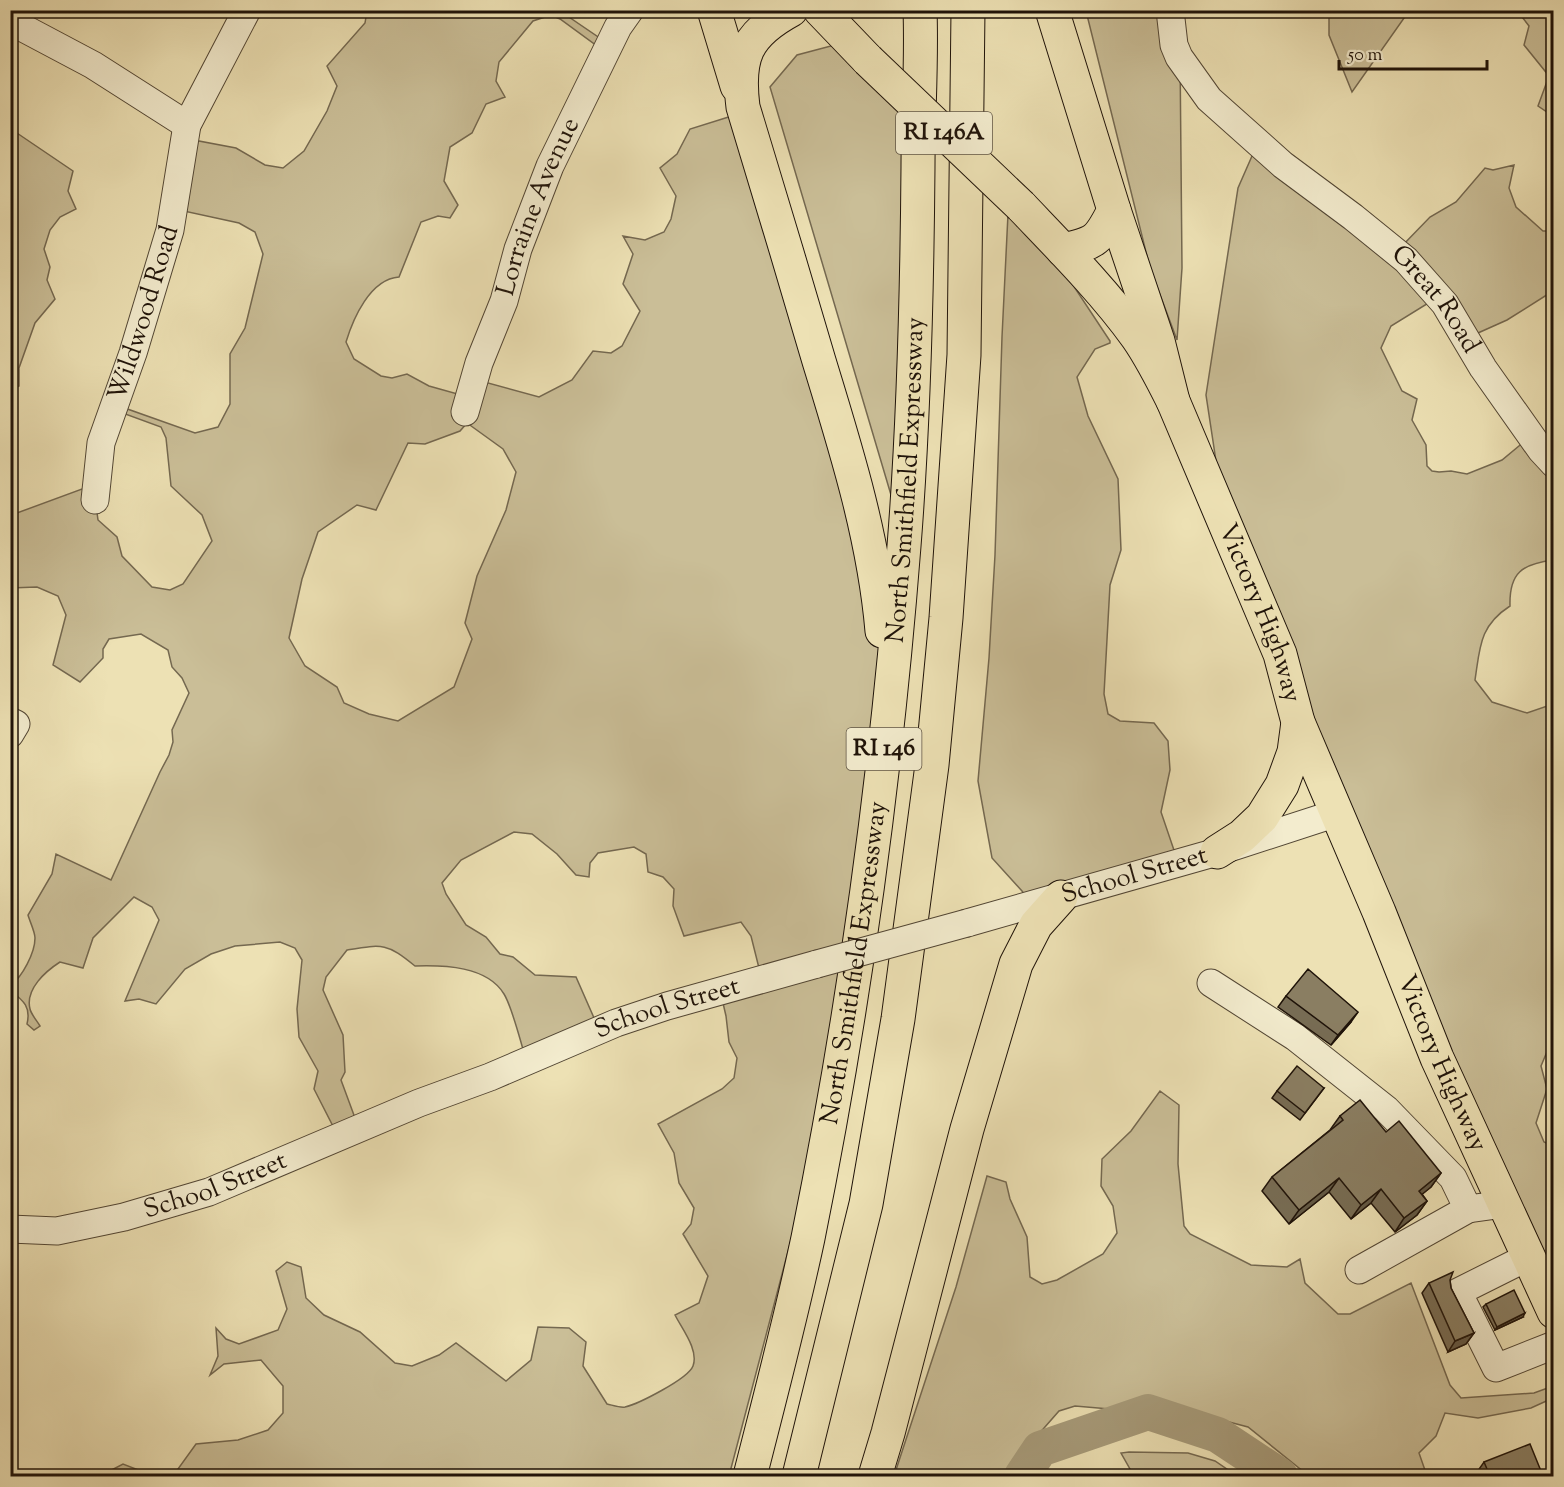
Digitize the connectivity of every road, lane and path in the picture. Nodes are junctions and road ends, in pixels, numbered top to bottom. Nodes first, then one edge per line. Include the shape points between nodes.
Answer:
1 (247, 10) edge
2 (630, 10) edge
3 (714, 10) edge
4 (791, 10) edge
5 (820, 10) edge
6 (920, 10) edge
7 (969, 10) edge
8 (1052, 10) edge
9 (1170, 10) edge
10 (10, 21) edge
11 (743, 107) junction
12 (188, 125) junction
13 (1114, 210) junction
14 (1063, 250) junction
15 (1173, 401) junction
16 (465, 412) dead end
17 (1554, 464) edge
18 (94, 500) dead end
19 (10, 721) edge
20 (1298, 722) junction
21 (10, 734) edge
22 (884, 757) junction
23 (1336, 813) junction
24 (1217, 852) junction
25 (1061, 897) junction
26 (1211, 983) dead end
27 (1504, 1204) junction
28 (1468, 1209) junction
29 (10, 1229) edge
30 (1528, 1257) junction
31 (1359, 1270) dead end
32 (1554, 1312) edge
33 (1554, 1345) edge
34 (750, 1476) edge
35 (800, 1476) edge
36 (875, 1476) edge

1 - 12 street, Wildwood Road
2 - 16 street, Lorraine Avenue via 608,45 550,166 518,249
3 - 11 main road
4 - 11 main road via 759,34 747,50 740,81
5 - 14 main road, Victory Highway / RI 146A, bridge
6 - 22 main road, North Smithfield Expressway / RI 146 via 910,460
7 - 35 main road, North Smithfield Expressway / RI 146 via 963,355 932,765 898,1019 866,1204
8 - 13 main road
9 - 17 street, Great Road via 1179,57 1209,99 1283,165 1397,253 1426,282
10 - 12 street via 93,65
11 - 22 main road via 868,532 884,649
12 - 18 street, Wildwood Road via 170,230 101,443
13 - 14 main road via 1102,235 1085,246
13 - 15 main road via 1158,341
14 - 15 main road, Victory Highway / RI 146A via 1136,336
15 - 20 main road, Victory Highway / RI 146A via 1280,654
19 - 21 street via 16,724
20 - 23 main road, Victory Highway / RI 146A
20 - 24 main road via 1294,752 1282,785 1262,817
22 - 34 main road, North Smithfield Expressway / RI 146 via 855,974 820,1172
23 - 24 street, School Street
23 - 27 main road, Victory Highway / RI 146A via 1437,1058
24 - 25 street, School Street
25 - 29 street, School Street, bridge via 616,1023 209,1192 124,1217 57,1231
25 - 36 main road via 1036,925 1016,964 967,1130
26 - 28 street via 1294,1037 1386,1109 1454,1178
27 - 28 street
27 - 30 main road, Victory Highway / RI 146A
28 - 31 street
30 - 32 main road, Victory Highway / RI 146A
30 - 33 street via 1458,1292 1496,1368

